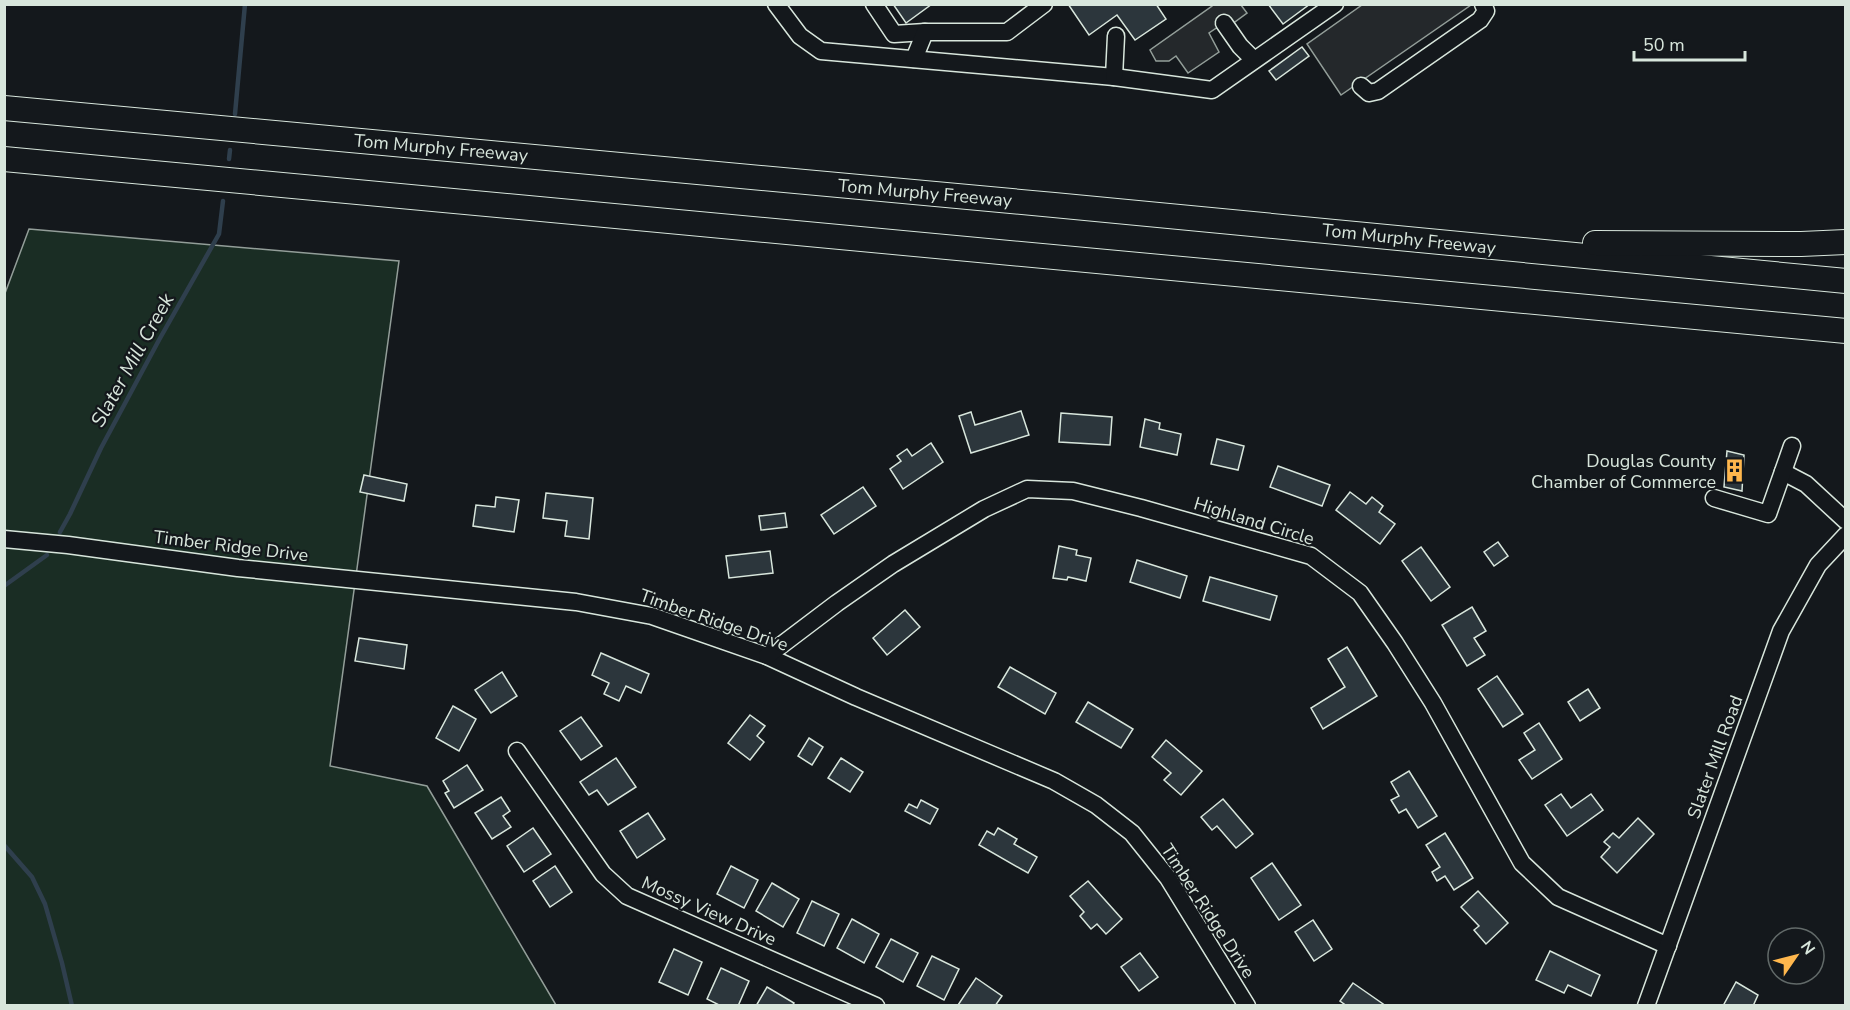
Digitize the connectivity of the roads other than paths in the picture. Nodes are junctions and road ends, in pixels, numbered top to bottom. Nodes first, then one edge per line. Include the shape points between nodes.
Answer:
1 (776, 4) edge
2 (874, 4) edge
3 (1044, 4) edge
4 (1335, 4) edge
5 (1483, 4) edge
6 (1224, 23) dead end
7 (925, 32) junction
8 (1116, 36) dead end
9 (914, 59) junction
10 (1254, 60) junction
11 (1114, 77) junction
12 (1361, 86) dead end
13 (4, 108) edge
14 (4, 159) edge
15 (1434, 241) junction
16 (1845, 242) edge
17 (1845, 281) edge
18 (1845, 332) edge
19 (1792, 446) dead end
20 (1782, 472) junction
21 (1714, 498) dead end
22 (1845, 520) edge
23 (1845, 535) edge
24 (4, 539) edge
25 (767, 656) junction
26 (517, 751) dead end
27 (1668, 946) junction
28 (876, 1005) edge
29 (1246, 1005) edge
30 (1646, 1005) edge

1 - 9 street via 800,36 821,51
2 - 7 street via 894,34
3 - 7 street via 1007,32
4 - 10 street
5 - 12 street via 1486,11 1480,20 1378,91 1369,93
6 - 10 street
7 - 9 street
8 - 11 street
9 - 11 street
10 - 11 street via 1212,90
13 - 15 highway, Tom Murphy Freeway
14 - 18 highway
15 - 16 highway
15 - 17 highway, Tom Murphy Freeway
19 - 20 street
20 - 21 street via 1768,514
20 - 22 street via 1806,483
23 - 27 street, Slater Mill Road via 1818,565 1781,631
24 - 25 street, Timber Ridge Drive via 238,568 576,602 652,616
25 - 27 street, Highland Circle via 893,564 984,509 1027,489 1073,491 1311,556 1360,593 1395,643 1522,863 1558,897
25 - 29 street, Timber Ridge Drive via 1054,781 1095,805 1132,833 1168,878
26 - 28 street, Mossy View Drive via 603,874 627,896
27 - 30 street, Slater Mill Road

